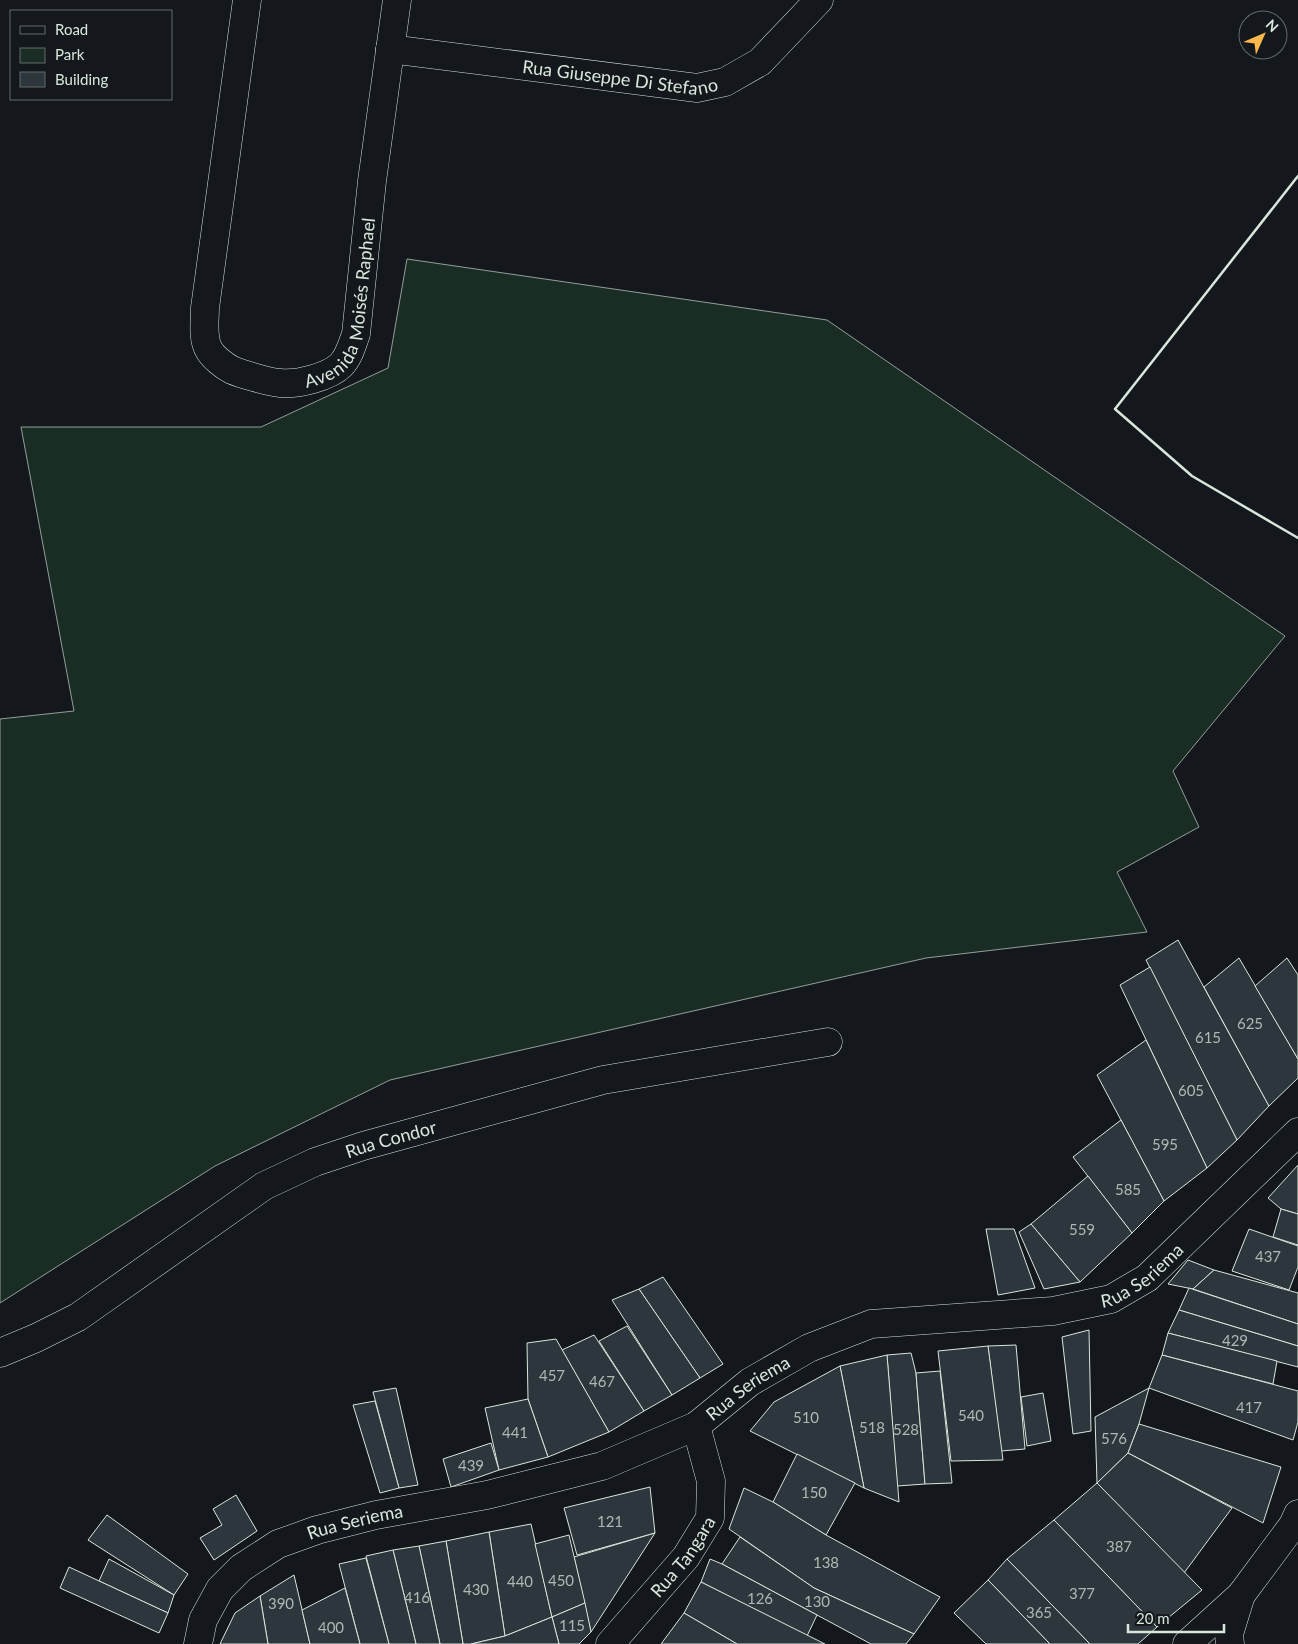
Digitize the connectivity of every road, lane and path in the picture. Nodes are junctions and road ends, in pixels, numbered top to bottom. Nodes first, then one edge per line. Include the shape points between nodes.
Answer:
1 (246, 0) edge
2 (397, 0) edge
3 (819, 0) edge
4 (390, 49) junction
5 (828, 1042) dead end
6 (1298, 1132) edge
7 (0, 1353) edge
8 (696, 1426) junction
9 (1298, 1514) edge
10 (1241, 1595) junction
11 (198, 1644) edge
12 (610, 1644) edge
13 (1187, 1644) edge
14 (1230, 1644) edge

1 - 4 street, Avenida Moisés Raphael via 205,308 204,333 208,349 231,370 280,383 314,380 341,365 349,354 356,334
2 - 4 street, Avenida Moisés Raphael
3 - 4 street, Rua Giuseppe Di Stefano via 760,62 725,82 697,88
5 - 7 street, Rua Condor via 603,1080 315,1162 264,1186 78,1317
6 - 8 street, Rua Seriema via 1147,1278 1111,1299 1054,1311 871,1324 809,1348 758,1377
8 - 11 street, Rua Seriema via 602,1466 487,1495 376,1515 278,1544 241,1568 220,1589 203,1620
8 - 12 street, Rua Tangara via 712,1481 710,1518 686,1557
9 - 10 street
10 - 13 street
10 - 14 street via 1229,1634

